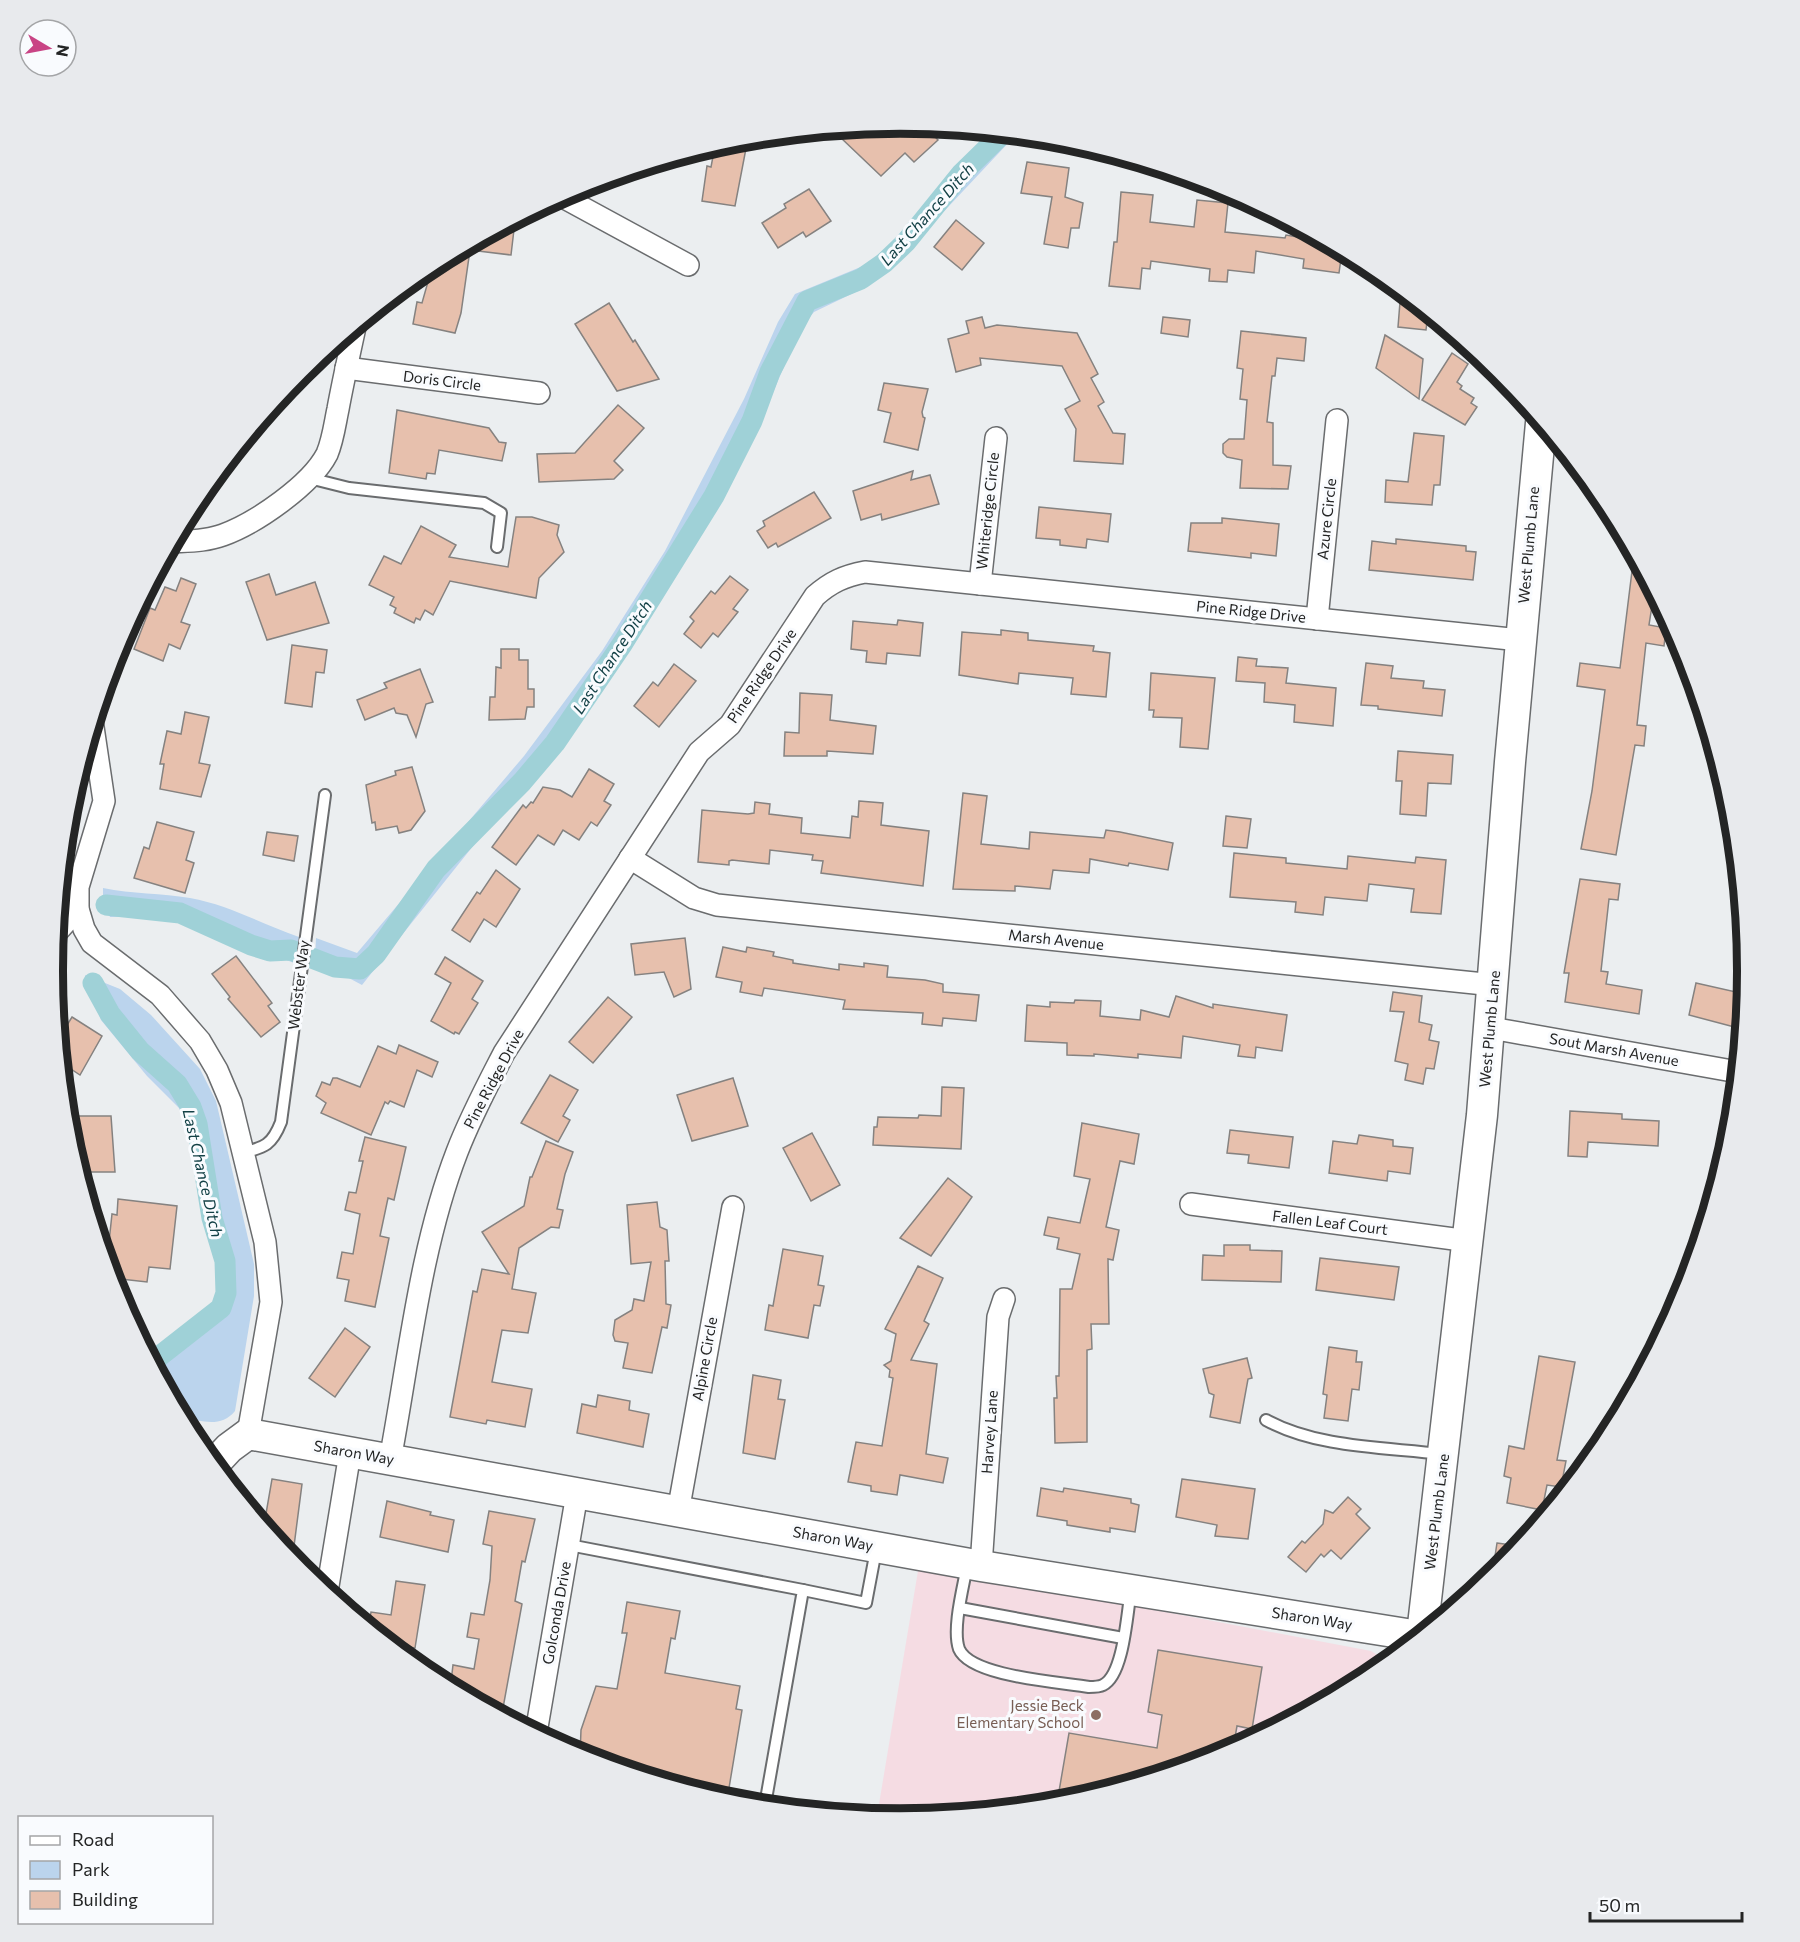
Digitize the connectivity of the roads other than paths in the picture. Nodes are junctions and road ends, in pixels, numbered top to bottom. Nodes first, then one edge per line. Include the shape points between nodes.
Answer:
1 (572, 202) edge
2 (688, 265) dead end
3 (353, 338) edge
4 (346, 369) junction
5 (539, 393) dead end
6 (1337, 420) dead end
7 (1540, 432) edge
8 (996, 438) dead end
9 (309, 478) junction
10 (182, 542) edge
11 (497, 547) dead end
12 (980, 584) junction
13 (1317, 619) junction
14 (1520, 640) junction
15 (95, 743) edge
16 (325, 795) dead end
17 (630, 858) junction
18 (78, 909) junction
19 (65, 923) edge
20 (1494, 985) junction
21 (1491, 1029) junction
22 (1731, 1071) edge
23 (243, 1153) junction
24 (1191, 1204) dead end
25 (733, 1207) dead end
26 (1469, 1241) junction
27 (1004, 1299) dead end
28 (1266, 1420) dead end
29 (248, 1434) junction
30 (350, 1453) junction
31 (1444, 1455) junction
32 (220, 1458) edge
33 (390, 1460) junction
34 (577, 1494) junction
35 (678, 1512) junction
36 (569, 1545) junction
37 (876, 1547) junction
38 (974, 1564) junction
39 (329, 1582) edge
40 (803, 1590) junction
41 (1131, 1590) junction
42 (960, 1608) junction
43 (1421, 1626) edge
44 (1412, 1634) edge
45 (1123, 1638) junction
46 (537, 1725) edge
47 (766, 1797) edge

1 - 2 street
3 - 4 street
4 - 5 street, Doris Circle
4 - 9 street via 328,452
6 - 13 street, Azure Circle
7 - 14 street, West Plumb Lane
8 - 12 street, Whiteridge Circle
9 - 10 street via 247,524 223,535
9 - 11 lane via 350,488 484,503 501,513
12 - 13 street, Pine Ridge Drive
12 - 17 street, Pine Ridge Drive via 865,572 830,584 815,596 730,724 699,753
13 - 14 street, Pine Ridge Drive
14 - 20 street, West Plumb Lane
15 - 18 street via 104,801 78,887
16 - 23 lane, Webster Way via 281,1122 275,1138 263,1147
17 - 20 street, Marsh Avenue via 694,898 717,905
17 - 33 street, Pine Ridge Drive via 504,1053 456,1154 427,1261
18 - 19 street
18 - 23 street via 92,943 160,995 200,1041 231,1103
20 - 21 street, West Plumb Lane
21 - 22 street, Sout Marsh Avenue
21 - 26 street, West Plumb Lane
23 - 29 street via 265,1242 271,1302
24 - 26 street, Fallen Leaf Court
25 - 35 street, Alpine Circle
26 - 31 street, West Plumb Lane
27 - 38 street, Harvey Lane via 998,1317
28 - 31 lane via 1288,1432 1312,1438
29 - 30 street, Sharon Way
29 - 32 street
30 - 33 street, Sharon Way
30 - 39 street
31 - 43 street, West Plumb Lane
33 - 34 street, Sharon Way
34 - 35 street, Sharon Way
34 - 36 street, Golconda Drive
35 - 37 street, Sharon Way
36 - 40 lane
36 - 46 street, Golconda Drive
37 - 38 street, Sharon Way
37 - 40 lane via 866,1603
38 - 41 street, Sharon Way
38 - 42 lane
40 - 47 lane
41 - 44 street, Sharon Way
41 - 45 lane
42 - 45 lane
42 - 45 lane via 960,1649 968,1661 1001,1672 1102,1686 1113,1676

